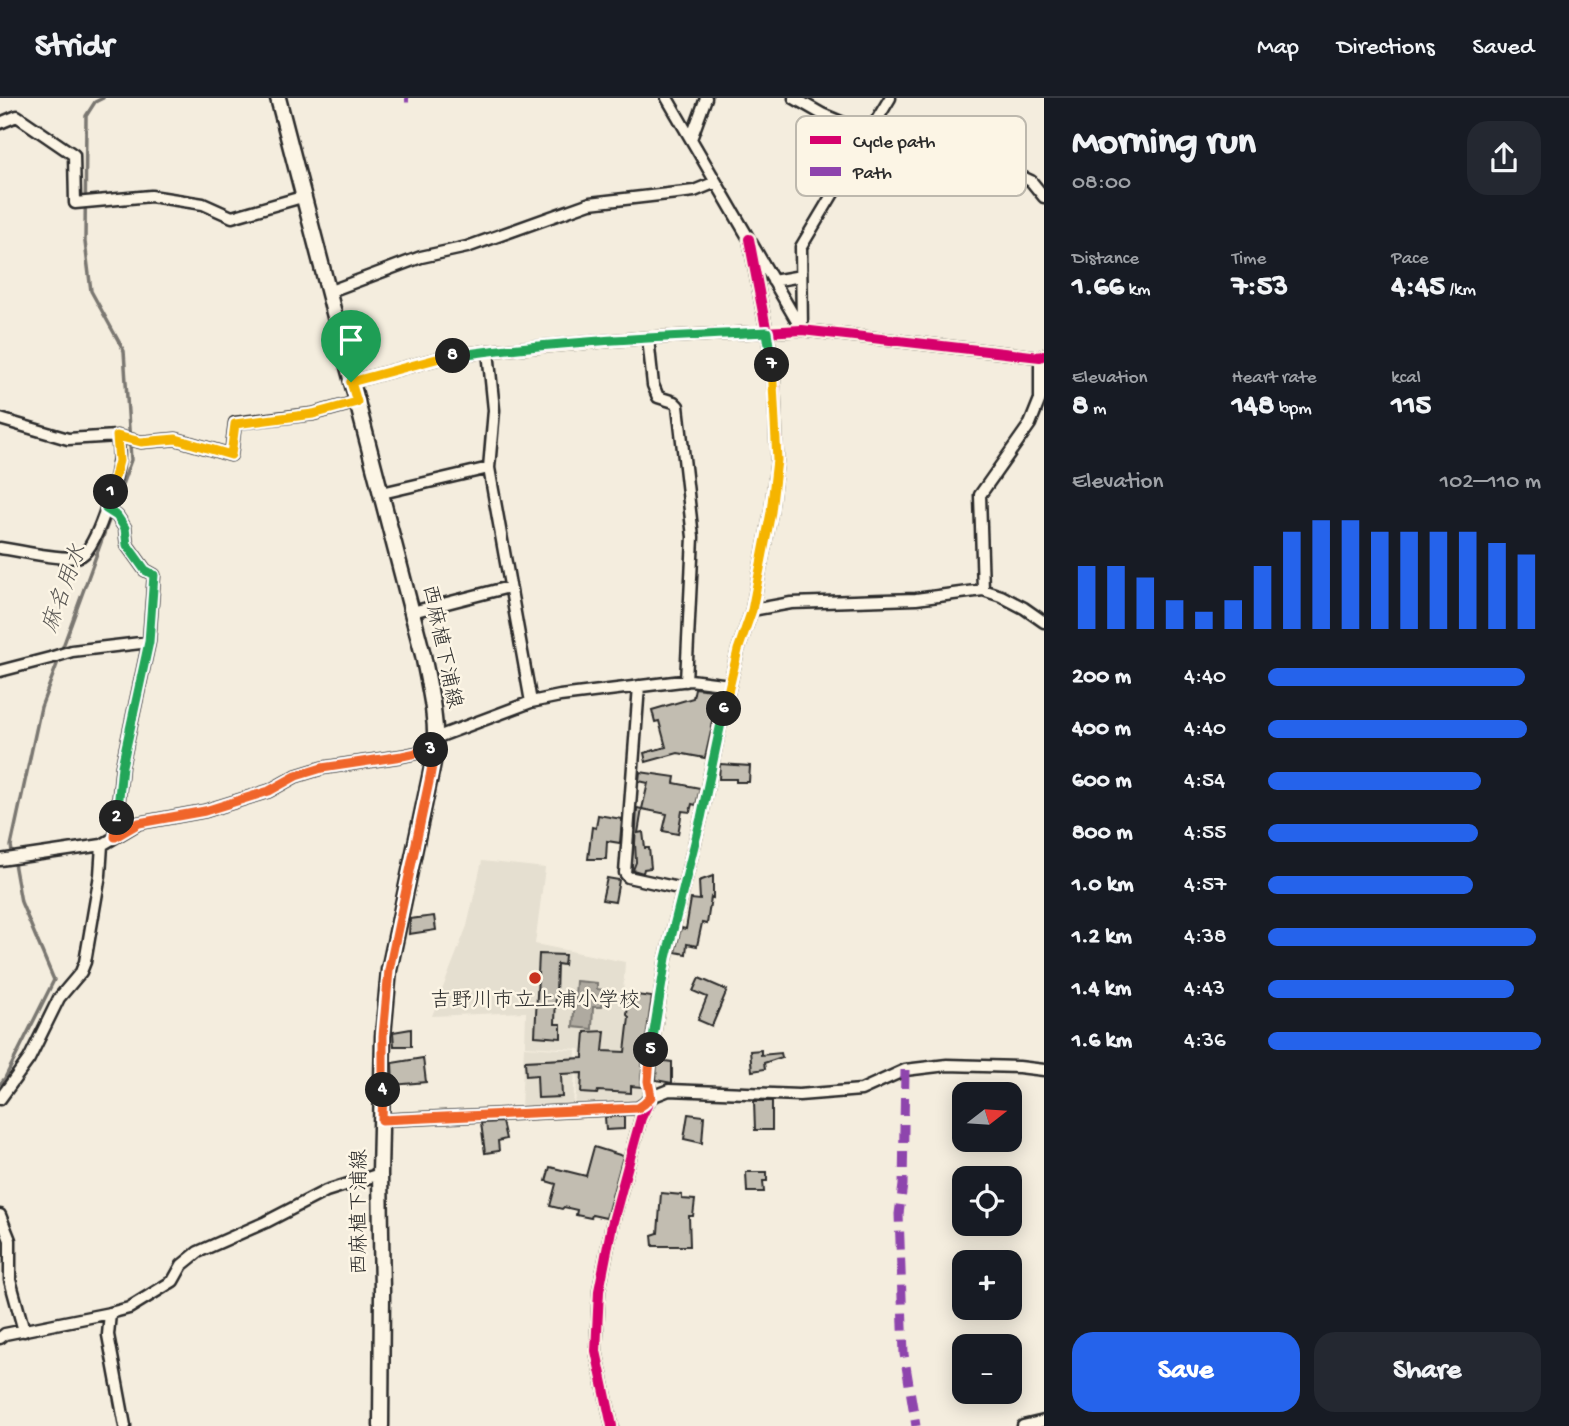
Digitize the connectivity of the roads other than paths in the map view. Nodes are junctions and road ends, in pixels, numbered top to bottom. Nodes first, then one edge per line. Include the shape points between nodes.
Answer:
1 (278, 98) edge
2 (667, 98) edge
3 (706, 98) edge
4 (794, 98) edge
5 (890, 98) edge
6 (827, 116) edge
7 (880, 116) edge
8 (0, 123) edge
9 (691, 139) junction
10 (1026, 179) edge
11 (716, 182) junction
12 (832, 196) edge
13 (302, 197) junction
14 (1044, 197) edge
15 (749, 239) junction
16 (801, 276) junction
17 (774, 281) junction
18 (328, 292) junction
19 (802, 330) junction
20 (767, 332) junction
21 (648, 338) junction
22 (488, 351) junction
23 (1042, 356) edge
24 (351, 382) junction
25 (357, 402) junction
26 (0, 419) edge
27 (117, 436) junction
28 (489, 468) junction
29 (382, 493) junction
30 (106, 509) junction
31 (0, 548) edge
32 (509, 587) junction
33 (983, 590) junction
34 (752, 610) junction
35 (412, 612) junction
36 (1044, 622) edge
37 (149, 642) junction
38 (0, 671) edge
39 (686, 681) junction
40 (730, 685) junction
41 (639, 686) junction
42 (531, 702) junction
43 (435, 744) junction
44 (115, 837) junction
45 (102, 845) junction
46 (0, 860) edge
47 (683, 889) junction
48 (1044, 1070) edge
49 (651, 1097) junction
50 (0, 1099) edge
51 (382, 1120) junction
52 (380, 1174) junction
53 (0, 1215) edge
54 (110, 1313) junction
55 (24, 1331) junction
56 (0, 1338) edge
57 (1044, 1421) edge
58 (125, 1426) edge
59 (381, 1426) edge
60 (612, 1426) edge
61 (1023, 1426) edge

1 - 13 main road, 西麻植下浦線
2 - 9 street
3 - 9 street
4 - 6 street
5 - 7 street
8 - 13 street via 17,116 74,155 75,203 151,196 203,204 232,217
9 - 11 street
10 - 14 street
11 - 15 street
11 - 18 street via 694,191 590,203
12 - 16 street via 801,247
13 - 18 main road, 西麻植下浦線
15 - 17 street
15 - 20 street
16 - 17 street
16 - 19 street
17 - 19 street
18 - 24 main road, 西麻植下浦線
19 - 20 street
19 - 23 street
20 - 21 street
20 - 34 street via 777,460
21 - 22 street
21 - 39 street via 658,397 678,406 693,537
22 - 24 street via 440,358
22 - 28 street via 494,410
23 - 33 street via 1040,399 1030,424 980,495
24 - 25 main road, 西麻植下浦線
25 - 27 street via 313,414 235,424 231,455 176,439 141,442
25 - 29 main road, 西麻植下浦線
26 - 27 street via 68,439
27 - 30 street via 119,461
28 - 29 street
28 - 32 street
29 - 35 main road, 西麻植下浦線
30 - 31 street via 84,555 71,558
30 - 37 street via 117,516 125,528 127,545 154,575
32 - 35 street
32 - 42 street
33 - 34 street via 916,599 791,603
33 - 36 street
34 - 40 street
35 - 43 main road, 西麻植下浦線 via 431,694
37 - 38 street via 72,651
37 - 44 street via 122,766
39 - 40 street
39 - 41 street
40 - 47 street
41 - 42 street
41 - 47 street via 625,873
42 - 43 street
43 - 44 street via 402,756 322,768 205,811 139,823
43 - 51 main road, 西麻植下浦線 via 389,970
44 - 45 street
45 - 46 street
45 - 50 street via 81,972 59,998 29,1059
47 - 49 street via 657,1010 648,1081
48 - 49 street via 947,1065 905,1070 862,1090 799,1095 669,1090
49 - 51 street via 638,1108
49 - 60 street via 631,1154 599,1291 596,1351
51 - 52 main road, 西麻植下浦線
52 - 54 street via 326,1191 198,1252 182,1265 173,1281 129,1308
52 - 59 main road, 西麻植下浦線
53 - 55 street via 10,1240 10,1280
54 - 55 street
54 - 58 street via 108,1335
55 - 56 street
57 - 61 street

